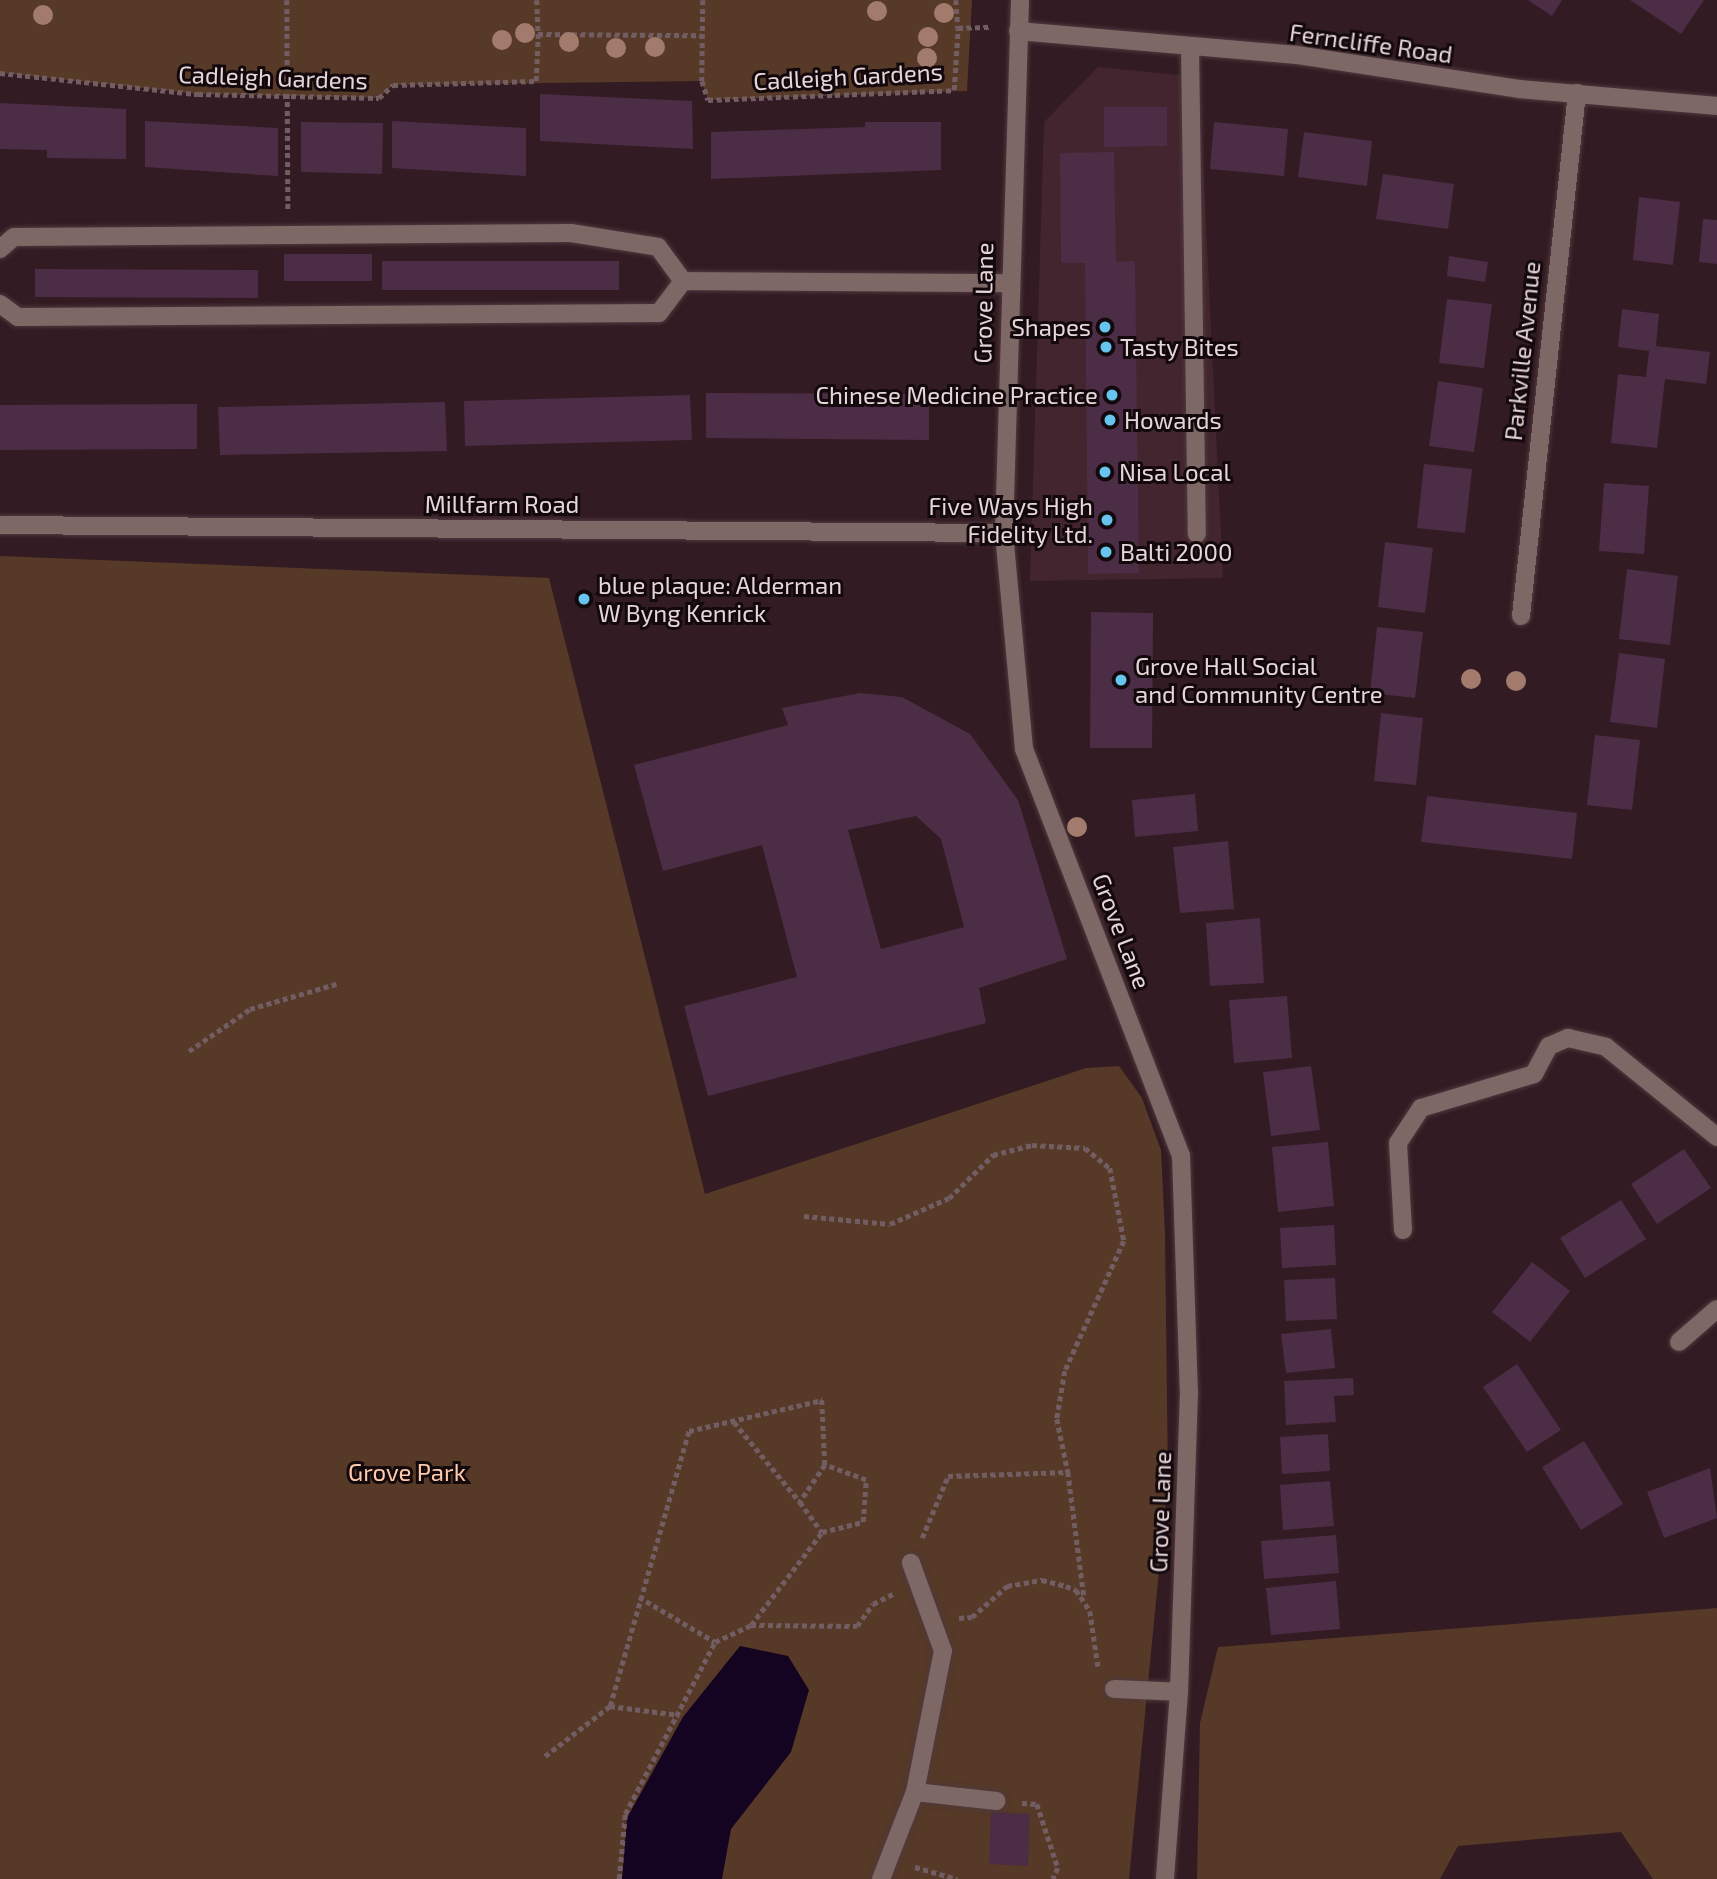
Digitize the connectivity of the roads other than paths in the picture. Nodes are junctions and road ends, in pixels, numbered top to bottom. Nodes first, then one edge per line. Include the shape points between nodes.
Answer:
1 (1020, 0) edge
2 (1019, 28) junction
3 (1190, 47) junction
4 (1577, 93) junction
5 (1717, 106) edge
6 (0, 249) edge
7 (683, 281) junction
8 (1007, 283) junction
9 (0, 304) edge
10 (0, 525) edge
11 (1004, 533) junction
12 (1197, 534) dead end
13 (1521, 616) dead end
14 (1717, 1137) edge
15 (1403, 1230) dead end
16 (1717, 1310) edge
17 (1679, 1342) dead end
18 (911, 1563) road end
19 (1114, 1689) road end
20 (1179, 1692) junction
21 (915, 1793) junction
22 (997, 1801) road end
23 (881, 1873) edge
24 (1164, 1879) edge

1 - 2 street, Grove Lane
2 - 3 street, Ferncliffe Road
2 - 8 street, Grove Lane
3 - 4 street, Ferncliffe Road
3 - 12 street
4 - 5 street, Ferncliffe Road
4 - 13 street, Parkville Avenue
6 - 7 street via 14,236 571,233 658,247
7 - 8 street
7 - 9 street via 659,313 18,317
8 - 11 street, Grove Lane
10 - 11 street, Millfarm Road
11 - 20 street, Grove Lane via 1024,749 1181,1155 1189,1391
14 - 15 street via 1606,1047 1568,1038 1549,1046 1525,1079 1437,1098 1421,1108 1398,1143
16 - 17 street
18 - 21 street via 943,1651
19 - 20 street
20 - 24 street, Grove Lane
21 - 22 street
21 - 23 street

